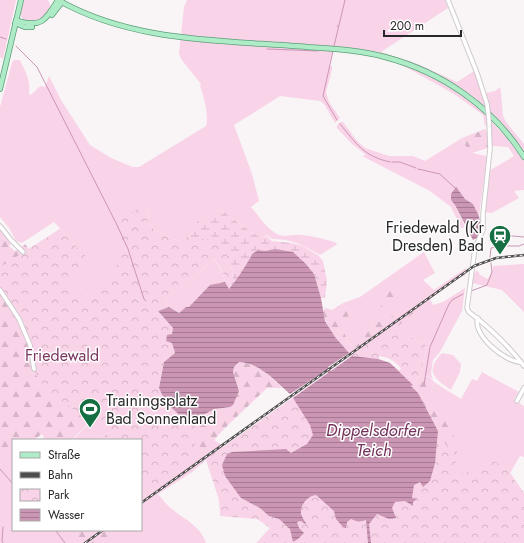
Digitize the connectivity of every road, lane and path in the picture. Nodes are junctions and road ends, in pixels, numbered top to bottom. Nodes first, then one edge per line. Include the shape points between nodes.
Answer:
1 (21, 0) edge
2 (51, 0) edge
3 (448, 0) edge
4 (60, 1) edge
5 (52, 10) junction
6 (16, 22) junction
7 (25, 27) junction
8 (12, 41) junction
9 (0, 88) edge
10 (524, 157) edge
11 (0, 226) edge
12 (23, 252) dead end
13 (0, 290) edge
14 (478, 318) junction
15 (511, 349) junction
16 (506, 356) junction
17 (521, 362) junction
18 (524, 366) edge
19 (34, 369) dead end
20 (524, 388) edge
21 (517, 401) dead end

1 - 6 main road
2 - 5 main road
3 - 14 street, bridge via 477,74 487,104 489,120 490,149 482,230 475,248 467,303 468,310
4 - 5 main road
4 - 7 main road via 44,23
4 - 10 main road via 110,23 144,31 171,36 337,49 384,57 417,68 440,78 481,107 504,130
5 - 6 main road via 37,23
6 - 7 main road
6 - 8 main road
7 - 8 main road via 18,30
8 - 9 main road
11 - 12 street
13 - 19 street via 19,319 30,346
14 - 15 street
14 - 16 street via 477,324 483,338
15 - 16 street
15 - 17 street
16 - 17 street
17 - 18 street
20 - 21 street

